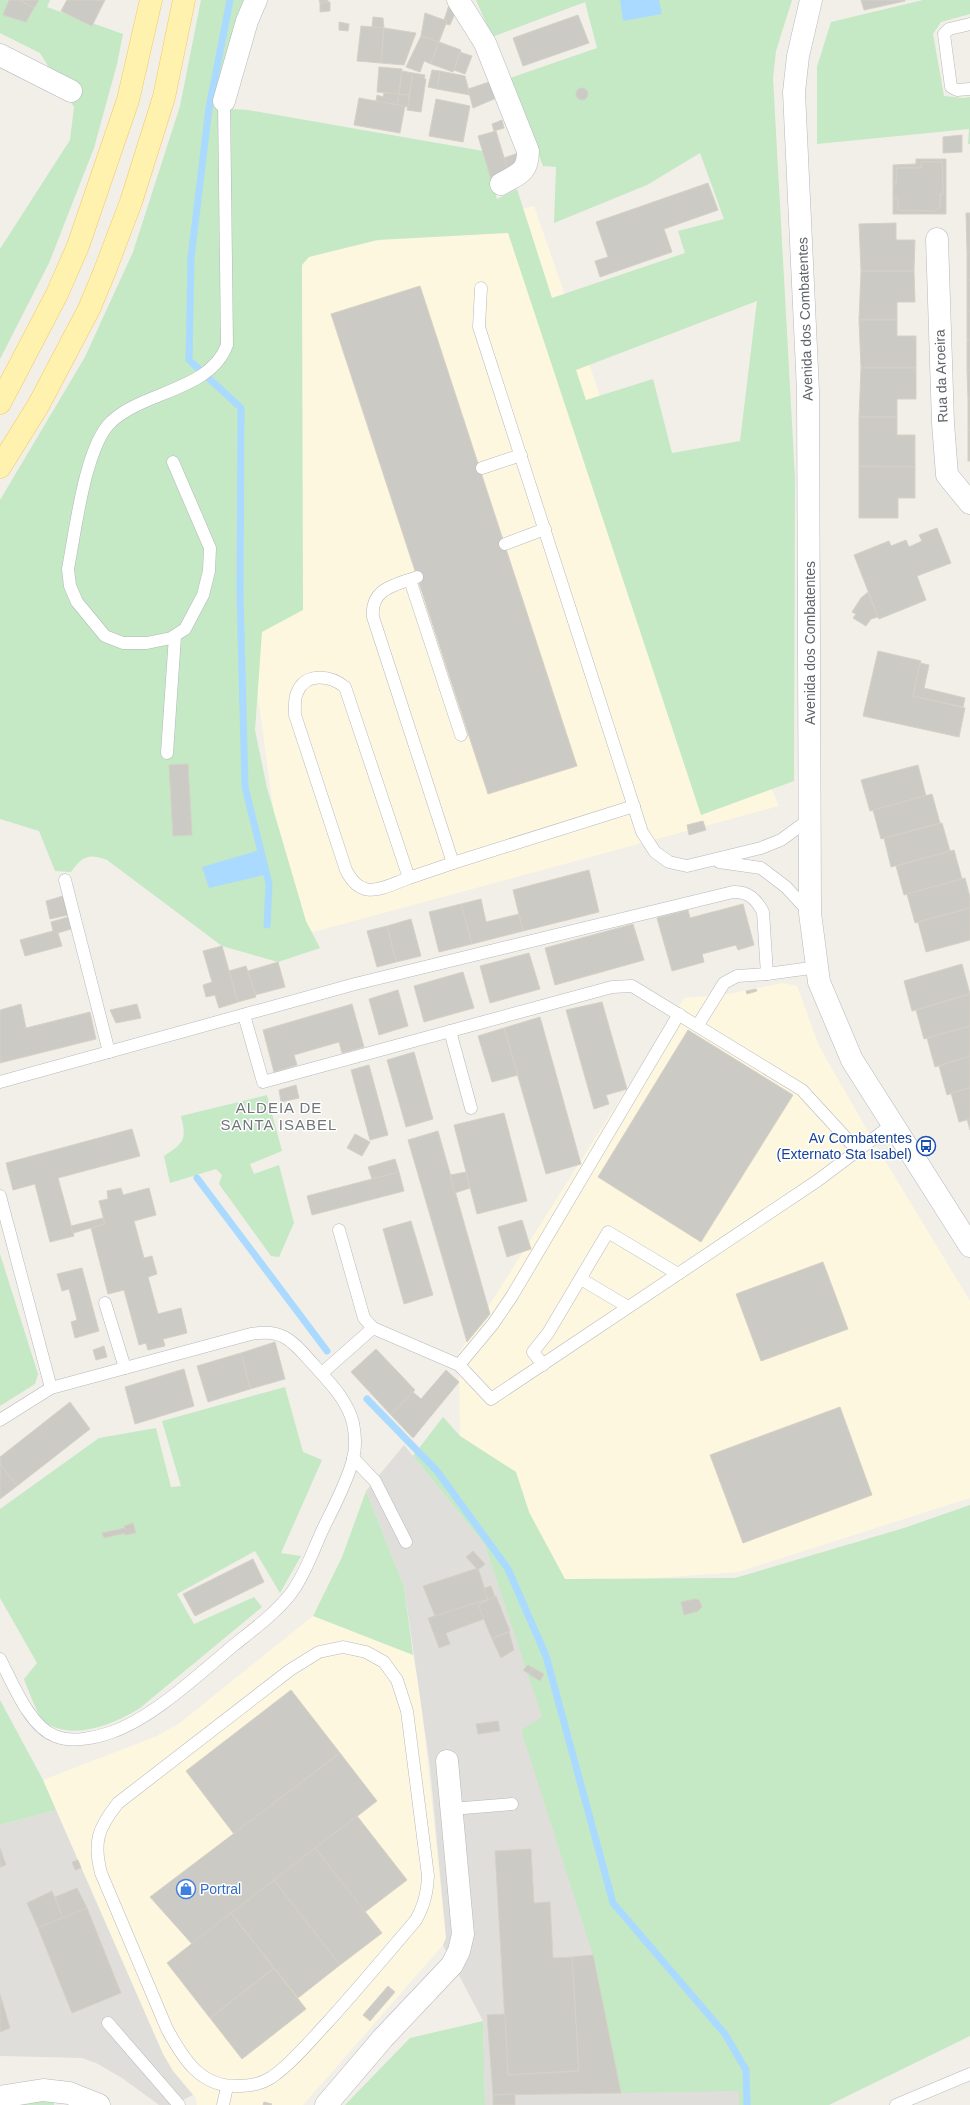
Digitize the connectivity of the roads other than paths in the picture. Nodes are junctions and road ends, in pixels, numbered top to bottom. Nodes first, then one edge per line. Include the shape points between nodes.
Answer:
1 (151, 0) edge
2 (184, 0) edge
3 (256, 0) edge
4 (458, 0) edge
5 (811, 0) edge
6 (970, 24) edge
7 (0, 56) edge
8 (970, 89) edge
9 (71, 92) dead end
10 (224, 102) joint
11 (501, 184) dead end
12 (936, 239) dead end
13 (481, 288) dead end
14 (0, 403) edge
15 (521, 455) junction
16 (173, 462) dead end
17 (0, 467) edge
18 (482, 468) dead end
19 (970, 503) edge
20 (545, 529) junction
21 (504, 544) dead end
22 (175, 636) junction
23 (461, 735) dead end
24 (167, 753) dead end
25 (634, 806) junction
26 (811, 818) junction
27 (710, 861) junction
28 (453, 863) junction
29 (409, 878) junction
30 (65, 880) dead end
31 (810, 913) junction
32 (818, 967) junction
33 (767, 974) junction
34 (244, 1014) junction
35 (679, 1014) junction
36 (698, 1026) junction
37 (450, 1031) junction
38 (109, 1052) junction
39 (0, 1082) edge
40 (471, 1108) dead end
41 (893, 1124) junction
42 (857, 1150) junction
43 (0, 1196) edge
44 (339, 1230) dead end
45 (970, 1246) edge
46 (678, 1274) junction
47 (581, 1279) junction
48 (106, 1303) dead end
49 (628, 1308) junction
50 (373, 1328) junction
51 (459, 1365) junction
52 (543, 1365) junction
53 (126, 1368) junction
54 (322, 1373) junction
55 (51, 1388) junction
56 (0, 1420) edge
57 (353, 1458) junction
58 (406, 1542) dead end
59 (0, 1659) edge
60 (447, 1761) dead end
61 (512, 1804) dead end
62 (451, 1809) junction
63 (108, 2023) dead end
64 (970, 2074) edge
65 (227, 2087) junction
66 (0, 2097) edge
67 (0, 2100) edge
68 (3, 2105) edge
69 (99, 2105) edge
70 (179, 2105) edge
71 (222, 2105) edge
72 (326, 2105) edge
73 (896, 2105) edge

1 - 14 main road via 128,100 78,246 57,294
2 - 17 main road via 159,112 131,202 104,273 89,309 38,406
3 - 10 street via 247,21
4 - 11 street via 485,43 528,151 528,162 524,170
5 - 26 street, Avenida dos Combatentes via 798,56 794,92 808,391
6 - 8 lane via 949,29 944,34 951,87 957,90
7 - 9 street
10 - 22 lane via 227,345 223,354 205,374 129,409 111,422 101,435 90,460 68,569 70,586 77,602 105,636 123,643 147,643
12 - 19 street, Rua da Aroeira via 947,476
13 - 15 lane via 479,327
15 - 18 lane
15 - 20 lane
16 - 22 lane via 210,548 209,571 203,595 185,629
20 - 21 lane
20 - 25 lane
22 - 24 lane
23 - 28 lane via 414,578 384,590 375,598 373,617
25 - 27 lane via 648,842 655,852 669,862 687,866
25 - 28 lane
26 - 27 lane via 781,840
26 - 31 street, Avenida dos Combatentes
27 - 31 lane via 761,868 786,887
28 - 29 lane
29 - 29 lane via 345,687 336,680 326,677 313,678 303,684 297,692 295,715 346,870 352,882 374,891
30 - 38 lane
31 - 32 street, Avenida dos Combatentes
32 - 33 lane
32 - 41 street, Avenida dos Combatentes via 819,982 852,1060
33 - 34 lane via 763,912 750,896 733,892 355,984
33 - 36 lane via 737,976 724,983
34 - 37 lane via 263,1082
34 - 38 lane
35 - 36 lane
35 - 37 lane via 632,986 622,986
35 - 51 lane via 512,1296 494,1324
36 - 42 lane via 802,1090
37 - 40 lane
38 - 39 lane
41 - 42 lane
41 - 45 street, Avenida dos Combatentes
42 - 46 lane
43 - 55 lane
44 - 50 lane via 364,1318
46 - 47 lane via 608,1232
46 - 49 lane
47 - 49 lane
47 - 52 lane via 548,1333 533,1352
48 - 53 lane
49 - 52 lane
50 - 51 lane
50 - 54 lane
51 - 52 lane via 491,1400
53 - 54 lane via 262,1332 283,1335
53 - 55 lane
54 - 57 lane via 338,1392 353,1423
55 - 56 lane
57 - 58 lane via 375,1481
57 - 59 lane via 335,1504 292,1592 272,1613 191,1681 146,1714 112,1732 93,1737 57,1737 46,1732 32,1718
60 - 62 street
61 - 62 lane
62 - 72 street via 463,1934 459,1951 452,1965 383,2038
63 - 70 lane
64 - 73 lane
65 - 65 lane via 251,2086 270,2078 291,2061 339,2010 416,1920 424,1905 428,1876 407,1710 397,1680 384,1662 366,1652 343,1647 319,1652 290,1670 118,1804 106,1819 99,1835 96,1855 101,1873 167,2029 180,2054 194,2070 211,2082
65 - 71 lane
66 - 69 street via 43,2090 69,2093
67 - 68 street

